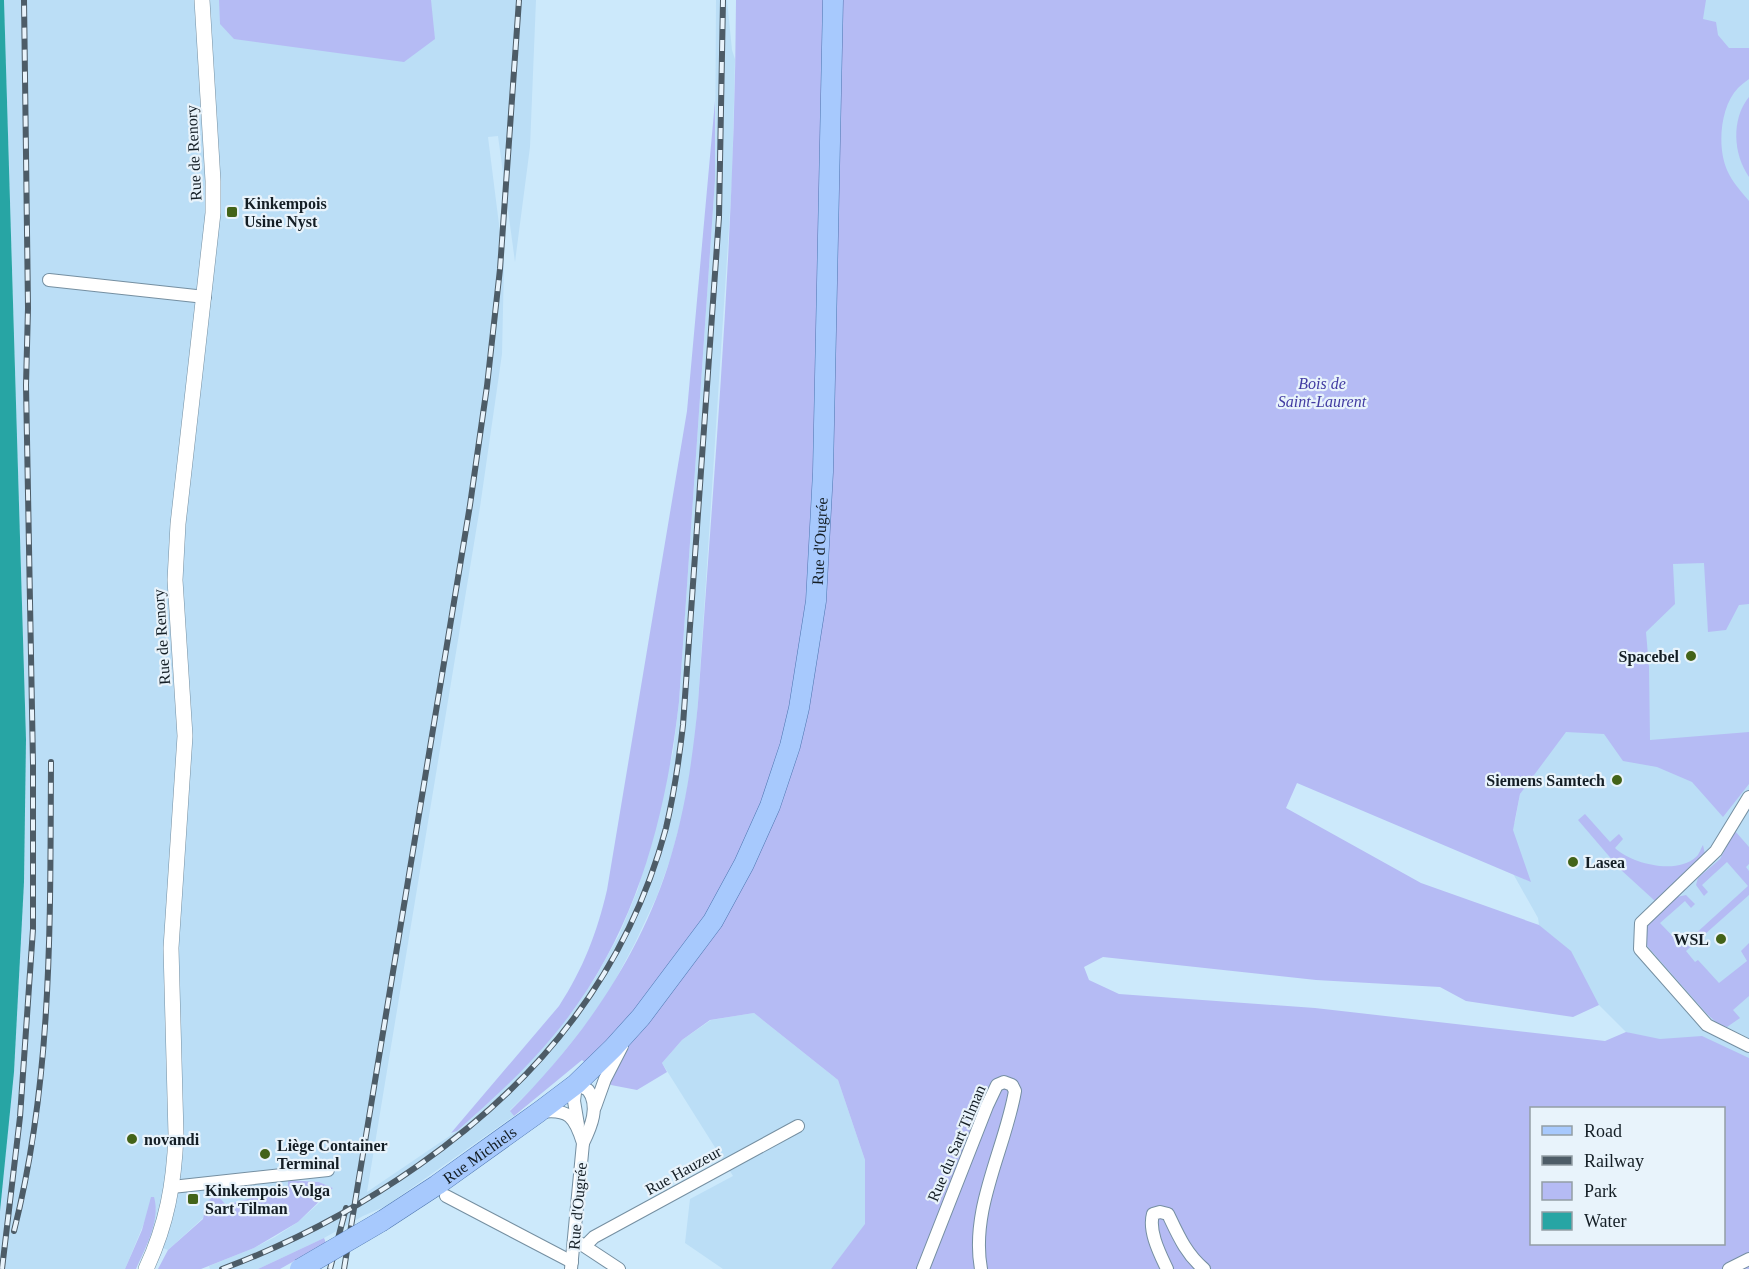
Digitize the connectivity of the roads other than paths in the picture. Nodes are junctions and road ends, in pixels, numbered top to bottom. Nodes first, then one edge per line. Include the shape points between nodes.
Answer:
1 (202, 0) edge
2 (833, 0) edge
3 (49, 280) dead end
4 (205, 297) junction
5 (1749, 797) edge
6 (628, 1032) junction
7 (1749, 1046) edge
8 (576, 1084) junction
9 (539, 1112) junction
10 (593, 1114) junction
11 (578, 1125) junction
12 (798, 1126) dead end
13 (583, 1143) junction
14 (328, 1170) dead end
15 (172, 1187) junction
16 (446, 1196) dead end
17 (579, 1243) junction
18 (1749, 1259) edge
19 (571, 1265) edge
20 (146, 1269) edge
21 (300, 1269) edge
22 (619, 1269) edge
23 (923, 1269) edge
24 (981, 1269) edge
25 (1167, 1269) edge
26 (1204, 1269) edge
27 (1729, 1269) edge

1 - 4 street, Rue de Renory via 214,194
2 - 6 main road, Rue d'Ougrée via 824,460 812,637 799,708 781,775 744,864 713,921
3 - 4 street
4 - 15 street, Rue de Renory via 175,567 185,736 171,948 176,1135
5 - 7 street via 1716,851 1641,923 1640,948 1707,1025
6 - 8 main road, Rue d'Ougrée
6 - 10 street, Rue d'Ougrée
8 - 9 main road, Rue Michiels
8 - 10 street via 592,1095
8 - 11 street, Rue d'Ougrée
9 - 11 street via 561,1111
9 - 21 main road, Rue Michiels, bridge via 382,1221
10 - 13 street, Rue d'Ougrée
11 - 13 street, Rue d'Ougrée
12 - 17 street, Rue Hauzeur
13 - 17 street, Rue d'Ougrée
14 - 15 street
15 - 20 street, Rue de Renory via 159,1241
16 - 19 street
17 - 19 street, Rue d'Ougrée
17 - 22 street
18 - 27 street
23 - 24 street, Rue du Sart Tilman via 990,1099 997,1085 1004,1082 1015,1091 985,1201
25 - 26 street via 1151,1222 1153,1214 1160,1212 1168,1214 1183,1246

